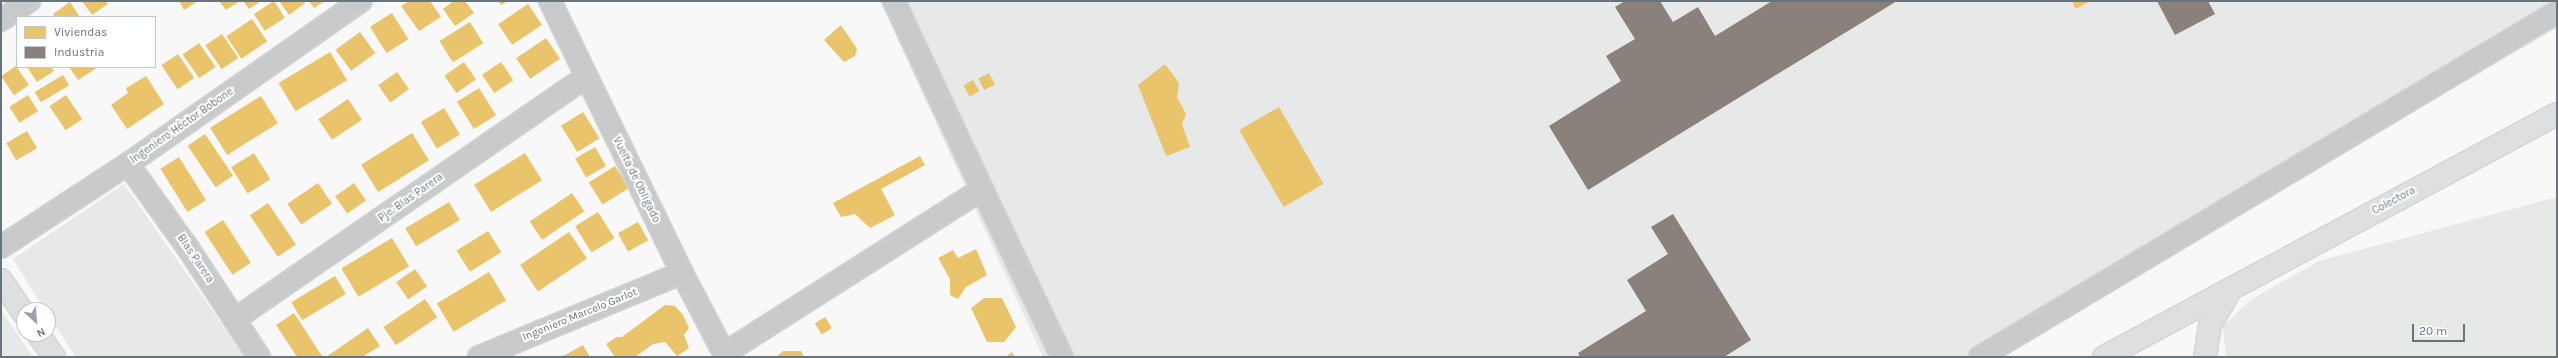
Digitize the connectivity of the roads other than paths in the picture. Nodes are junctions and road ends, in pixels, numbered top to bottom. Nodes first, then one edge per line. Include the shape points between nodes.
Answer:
1 (29, 1) edge
2 (362, 1) edge
3 (550, 1) edge
4 (894, 1) edge
5 (2557, 12) edge
6 (1, 20) edge
7 (586, 77) junction
8 (2557, 114) edge
9 (128, 164) junction
10 (982, 190) junction
11 (1, 247) edge
12 (682, 273) junction
13 (1, 280) edge
14 (2232, 288) junction
15 (16, 302) edge
16 (236, 319) junction
17 (44, 342) edge
18 (726, 355) edge
19 (2112, 356) edge
20 (54, 357) edge
21 (259, 357) edge
22 (479, 357) edge
23 (1062, 357) edge
24 (1980, 357) edge
25 (2205, 357) edge

1 - 6 street
2 - 9 street, Ingeniero Héctor Bobone
3 - 7 street, Vuelta de Obligado
4 - 10 street
5 - 24 street
7 - 12 street, Vuelta de Obligado
7 - 16 street, Pje. Blas Parera
8 - 14 main road, Colectora
9 - 11 street, Ingeniero Héctor Bobone
9 - 16 street, Blas Parera
10 - 18 street
10 - 23 street
12 - 18 street, Vuelta de Obligado
12 - 22 street, Ingeniero Marcelo Garlot
13 - 15 main road
14 - 19 main road, Colectora
14 - 25 main road via 2210,325
16 - 21 street, Blas Parera
17 - 20 main road

